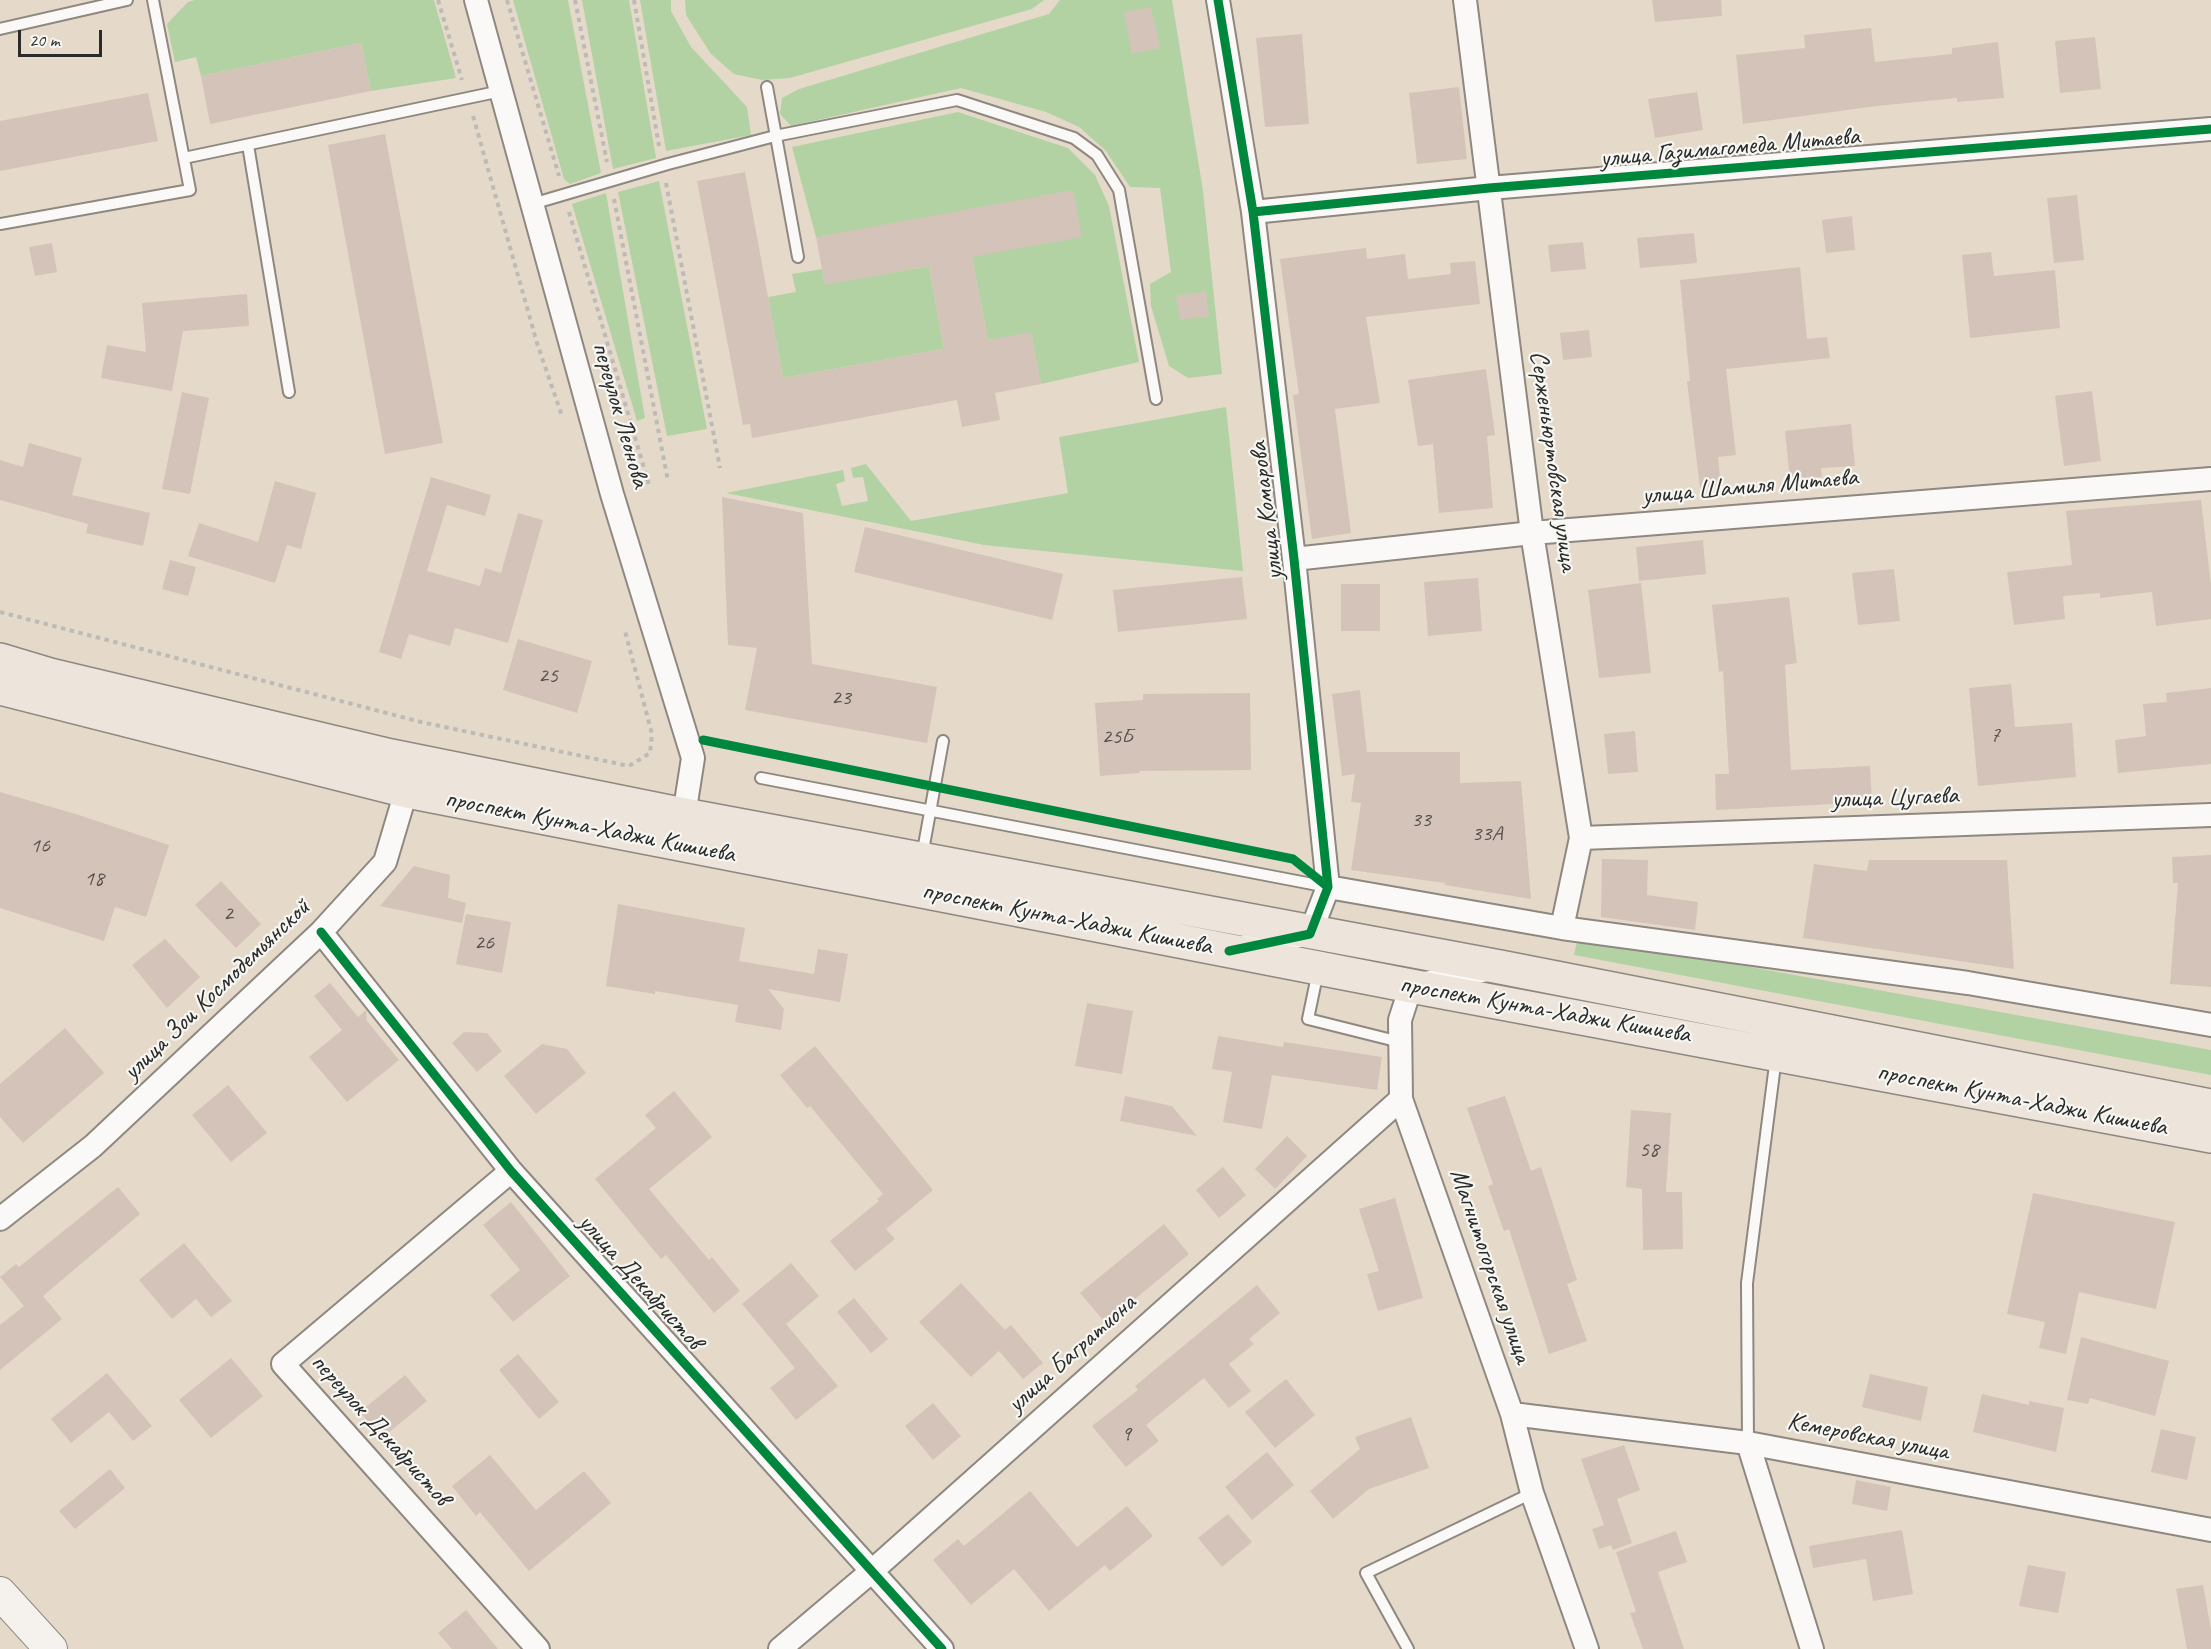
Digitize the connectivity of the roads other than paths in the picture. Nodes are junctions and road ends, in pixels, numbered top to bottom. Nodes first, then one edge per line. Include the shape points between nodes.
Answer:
1 (127, 0) edge
2 (153, 0) edge
3 (476, 0) edge
4 (1218, 0) edge
5 (1465, 0) edge
6 (0, 29) edge
7 (767, 87) dead end
8 (501, 91) junction
9 (2211, 129) edge
10 (776, 136) junction
11 (248, 144) junction
12 (184, 158) junction
13 (1489, 188) junction
14 (532, 204) junction
15 (1253, 212) junction
16 (0, 224) edge
17 (798, 257) dead end
18 (289, 392) dead end
19 (1155, 399) dead end
20 (2211, 479) edge
21 (1532, 533) junction
22 (1294, 560) junction
23 (0, 660) edge
24 (0, 688) edge
25 (943, 741) dead end
26 (411, 776) junction
27 (761, 778) dead end
28 (930, 811) junction
29 (2211, 815) edge
30 (682, 830) junction
31 (1581, 838) junction
32 (921, 860) junction
33 (1328, 887) junction
34 (1562, 928) junction
35 (321, 932) junction
36 (1310, 934) junction
37 (1229, 951) junction
38 (1500, 967) junction
39 (1319, 968) junction
40 (1412, 986) junction
41 (2211, 1025) edge
42 (1400, 1042) junction
43 (1776, 1053) junction
44 (1401, 1099) junction
45 (2211, 1106) edge
46 (2211, 1136) edge
47 (511, 1171) junction
48 (3, 1209) edge
49 (1512, 1414) junction
50 (1748, 1443) junction
51 (1532, 1493) junction
52 (2211, 1530) edge
53 (872, 1571) junction
54 (0, 1593) edge
55 (51, 1649) edge
56 (538, 1649) edge
57 (780, 1649) edge
58 (942, 1649) edge
59 (1408, 1649) edge
60 (1587, 1649) edge
61 (1812, 1649) edge

1 - 6 lane
2 - 12 lane
3 - 8 street, переулок Леонова
4 - 15 street, улица Комарова
5 - 13 street, Серженьюртовская улица
7 - 10 lane
8 - 11 lane
8 - 14 street, переулок Леонова
9 - 13 street, улица Газимагомеда Митаева
10 - 14 lane
10 - 17 lane
10 - 19 lane via 957,100 1074,138 1096,155 1119,190
11 - 12 lane
11 - 18 lane
12 - 16 lane via 190,190
13 - 15 street, улица Газимагомеда Митаева
13 - 21 street, Серженьюртовская улица
14 - 30 street, переулок Леонова via 612,494 693,758
15 - 22 street, улица Комарова
20 - 21 street, улица Шамиля Митаева
21 - 22 street, улица Шамиля Митаева
21 - 31 street, Серженьюртовская улица
22 - 33 street, улица Комарова
23 - 26 main road, проспект Кунта-Хаджи Кишиева
24 - 26 main road, проспект Кунта-Хаджи Кишиева
25 - 28 lane
26 - 30 main road, проспект Кунта-Хаджи Кишиева
26 - 35 street, улица Зои Космодемьянской via 385,862
27 - 28 lane
28 - 32 lane
28 - 33 lane
29 - 31 street, улица Цугаева
30 - 32 main road, проспект Кунта-Хаджи Кишиева
30 - 37 main road, проспект Кунта-Хаджи Кишиева
31 - 34 street, Серженьюртовская улица
32 - 36 main road, проспект Кунта-Хаджи Кишиева
33 - 34 street
33 - 36 street, улица Комарова
34 - 41 street via 1968,983
35 - 47 street, улица Декабристов
35 - 48 street, улица Зои Космодемьянской via 93,1146
36 - 37 street
36 - 38 main road, проспект Кунта-Хаджи Кишиева
37 - 39 main road, проспект Кунта-Хаджи Кишиева
38 - 40 street
38 - 45 main road, проспект Кунта-Хаджи Кишиева
39 - 40 main road, проспект Кунта-Хаджи Кишиева
39 - 42 lane via 1308,1019
40 - 42 street, Магнитогорская улица via 1400,1020
40 - 43 main road, проспект Кунта-Хаджи Кишиева
42 - 44 street, Магнитогорская улица
43 - 46 main road, проспект Кунта-Хаджи Кишиева
43 - 50 lane via 1747,1283
44 - 49 street, Магнитогорская улица
44 - 53 street, улица Багратиона
47 - 53 street, улица Декабристов
47 - 56 street, переулок Декабристов via 283,1364
49 - 50 street, Кемеровская улица
49 - 51 street, Магнитогорская улица
50 - 52 street, Кемеровская улица
50 - 61 street
51 - 59 lane via 1366,1573
51 - 60 street, Магнитогорская улица
53 - 57 street, улица Багратиона
53 - 58 street, улица Декабристов
54 - 55 main road

